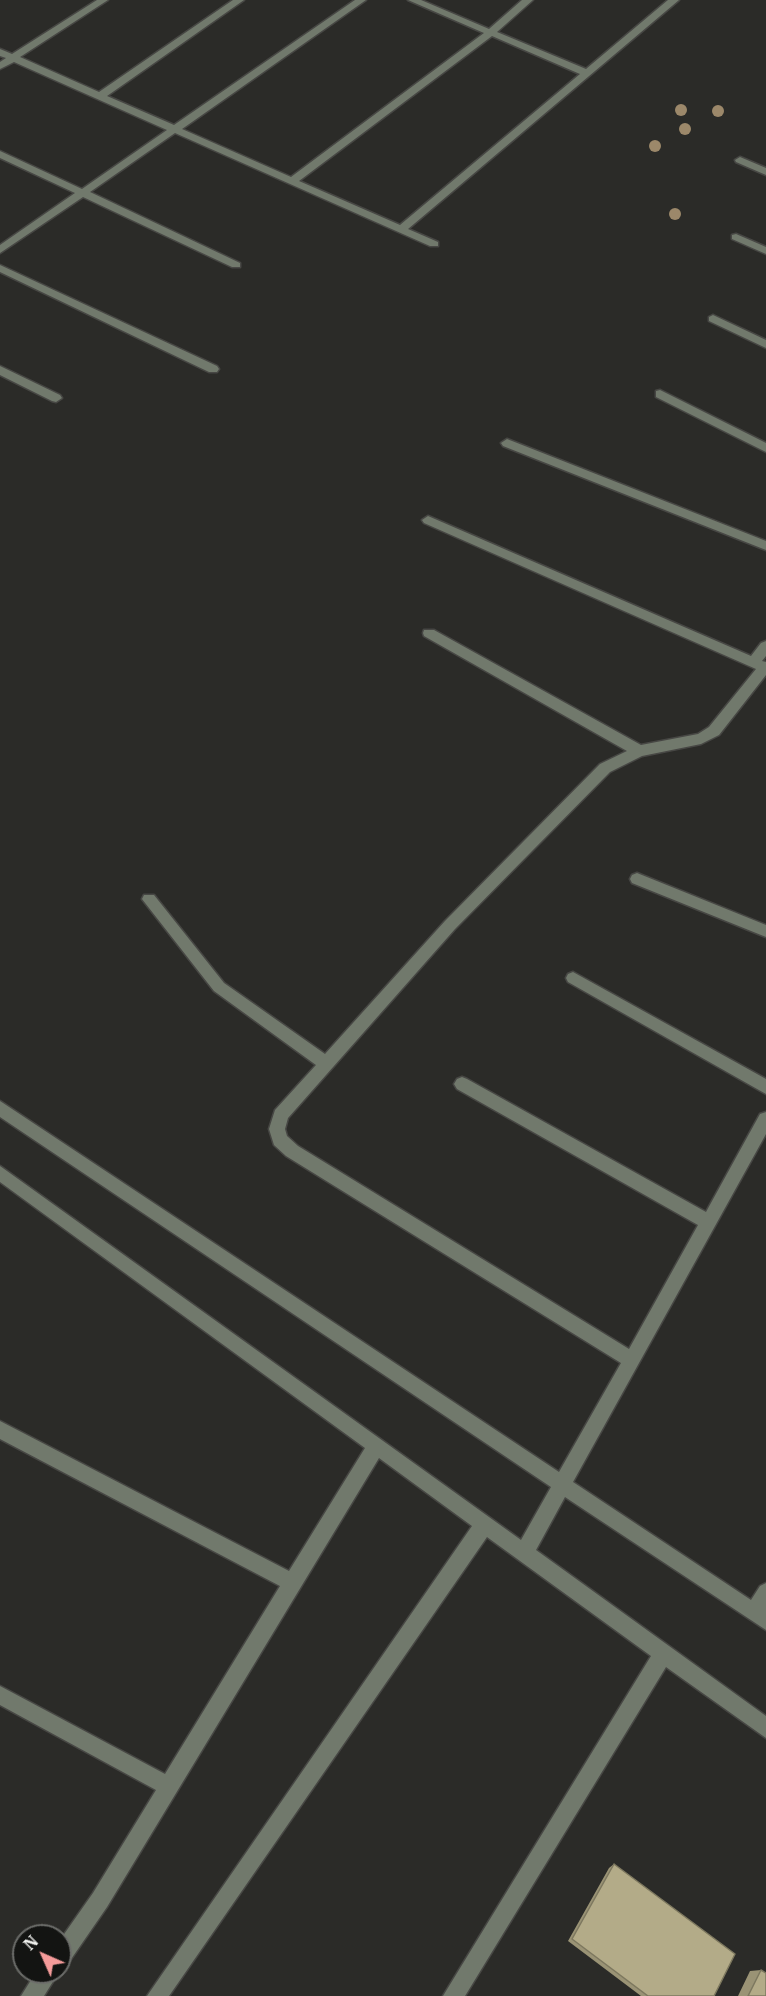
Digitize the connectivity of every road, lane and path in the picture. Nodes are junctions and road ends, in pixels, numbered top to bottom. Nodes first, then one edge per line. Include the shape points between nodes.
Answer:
1 (103, 0) edge
2 (239, 0) edge
3 (361, 0) edge
4 (413, 0) edge
5 (528, 0) edge
6 (674, 0) edge
7 (490, 33) junction
8 (0, 52) edge
9 (14, 58) junction
10 (0, 66) edge
11 (587, 73) junction
12 (100, 96) junction
13 (174, 129) junction
14 (0, 154) edge
15 (740, 160) dead end
16 (766, 172) edge
17 (292, 181) junction
18 (80, 193) junction
19 (401, 229) junction
20 (736, 237) dead end
21 (434, 244) dead end
22 (0, 250) edge
23 (766, 251) edge
24 (236, 265) dead end
25 (0, 268) edge
26 (713, 319) dead end
27 (766, 344) edge
28 (213, 369) dead end
29 (0, 370) edge
30 (660, 394) dead end
31 (56, 398) dead end
32 (507, 442) dead end
33 (766, 448) edge
34 (428, 519) dead end
35 (766, 546) edge
36 (429, 633) dead end
37 (766, 646) edge
38 (761, 666) edge
39 (639, 751) junction
40 (637, 879) dead end
41 (149, 899) dead end
42 (766, 931) edge
43 (573, 978) dead end
44 (327, 1064) junction
45 (462, 1084) dead end
46 (766, 1087) edge
47 (0, 1108) edge
48 (766, 1119) edge
49 (0, 1173) edge
50 (709, 1222) junction
51 (632, 1359) junction
52 (0, 1430) edge
53 (376, 1446) junction
54 (563, 1483) junction
55 (484, 1524) junction
56 (524, 1553) junction
57 (293, 1583) junction
58 (766, 1592) edge
59 (760, 1617) edge
60 (663, 1654) junction
61 (0, 1695) edge
62 (766, 1728) edge
63 (169, 1786) junction
64 (72, 1941) edge
65 (40, 1984) edge
66 (31, 1996) edge
67 (157, 1996) edge
68 (453, 1996) edge

1 - 9 street
2 - 12 street
3 - 13 street
4 - 7 street
5 - 7 street
6 - 11 street
7 - 11 street
7 - 17 street
8 - 9 street
9 - 10 street
9 - 12 street
11 - 19 street
12 - 13 street
13 - 17 street
13 - 18 street
14 - 18 street
15 - 16 street
17 - 19 street
18 - 22 street
18 - 24 street
19 - 21 street
20 - 23 street
25 - 28 street
26 - 27 street
29 - 31 street
30 - 33 street
32 - 35 street
34 - 38 street
36 - 39 street
37 - 38 street
38 - 39 street via 714,731 701,739
39 - 44 street via 597,776 450,926
40 - 42 street
41 - 44 street via 219,987
43 - 46 street
44 - 51 street via 281,1115 277,1129 280,1140 292,1151
45 - 50 street
47 - 54 street
48 - 50 street
49 - 53 street
50 - 51 street
51 - 54 street
52 - 57 street
53 - 55 street
53 - 57 street
54 - 56 street
54 - 59 street
55 - 56 street
55 - 67 street
56 - 60 street
57 - 63 street
58 - 59 street
60 - 62 street
60 - 68 street
61 - 63 street
63 - 64 street
65 - 66 street

